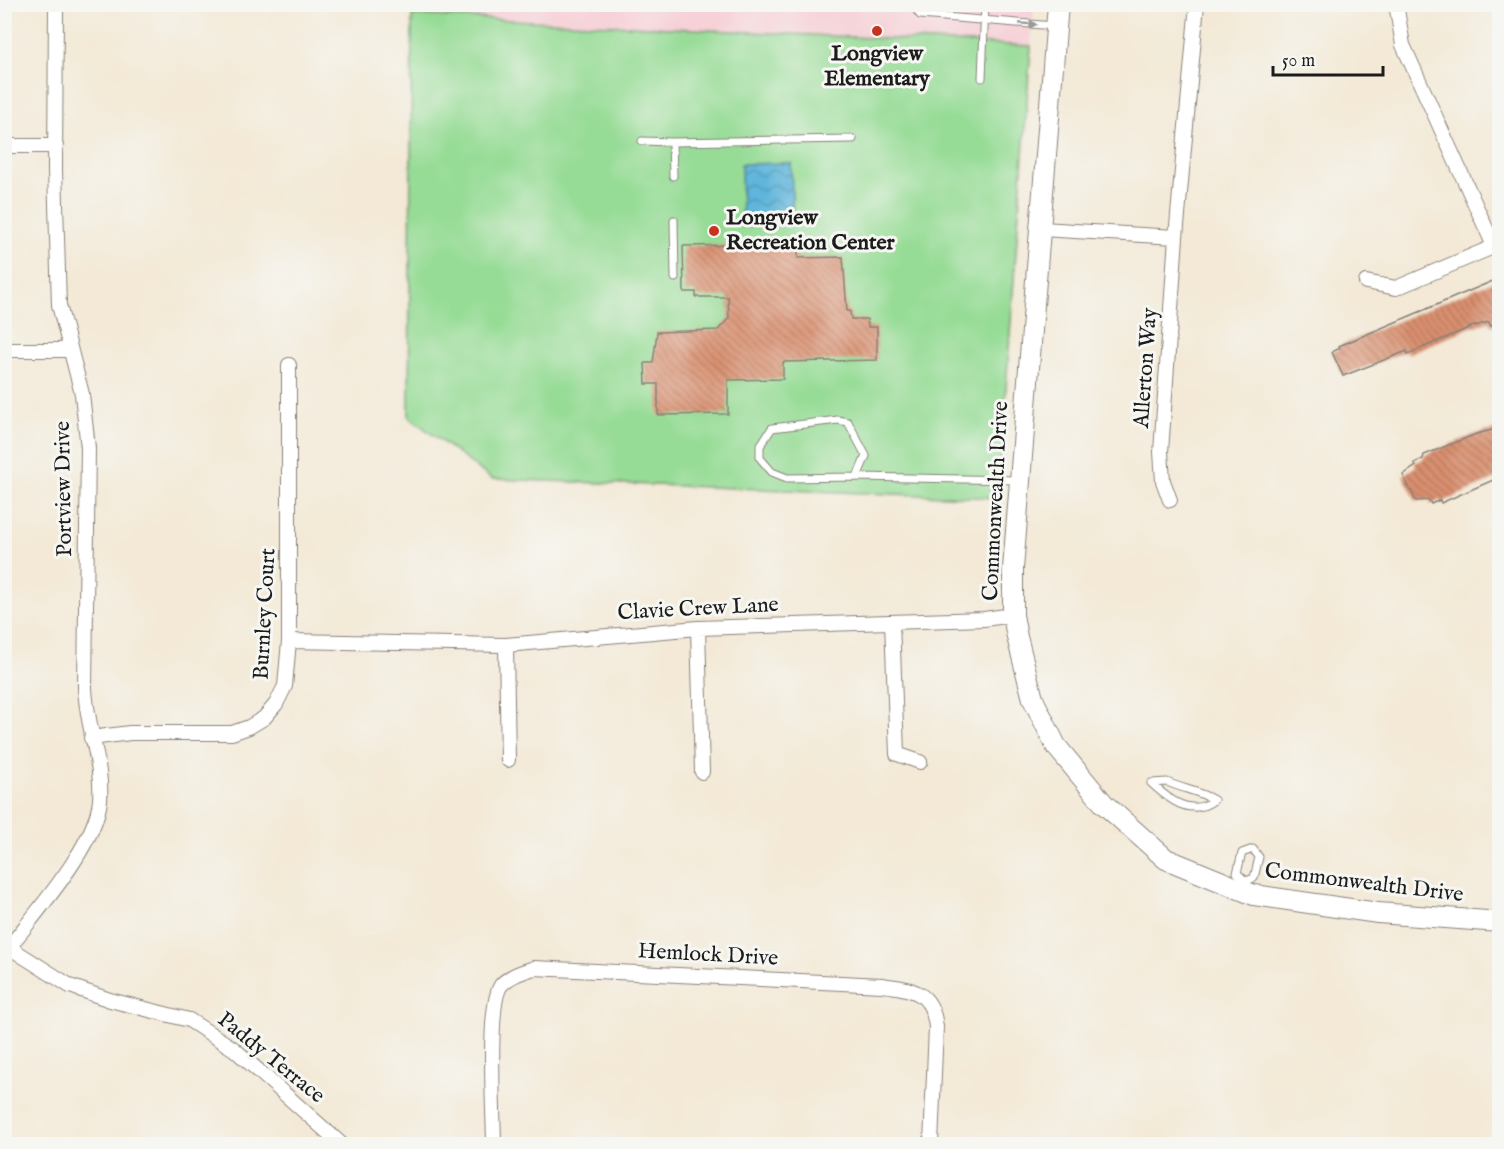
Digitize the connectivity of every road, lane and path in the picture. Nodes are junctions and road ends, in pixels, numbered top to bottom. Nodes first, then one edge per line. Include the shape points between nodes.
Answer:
1 (56, 4) edge
2 (912, 4) edge
3 (942, 4) edge
4 (985, 4) edge
5 (1058, 4) edge
6 (1197, 4) edge
7 (1396, 4) edge
8 (941, 16) junction
9 (983, 20) junction
10 (1057, 27) junction
11 (982, 78) dead end
12 (854, 139) dead end
13 (642, 141) dead end
14 (672, 142) junction
15 (4, 146) edge
16 (56, 146) junction
17 (673, 176) dead end
18 (674, 220) dead end
19 (1041, 229) junction
20 (1176, 237) junction
21 (1497, 245) edge
22 (675, 278) dead end
23 (1366, 282) dead end
24 (4, 350) edge
25 (69, 350) junction
26 (290, 365) dead end
27 (857, 477) junction
28 (1020, 480) junction
29 (1170, 500) dead end
30 (1013, 615) junction
31 (892, 622) junction
32 (698, 628) junction
33 (289, 641) junction
34 (506, 645) junction
35 (91, 738) junction
36 (508, 760) dead end
37 (920, 762) dead end
38 (702, 772) dead end
39 (1214, 800) joint
40 (1244, 885) junction
41 (1500, 922) edge
42 (6, 949) edge
43 (341, 1144) edge
44 (494, 1144) edge
45 (931, 1144) edge

1 - 16 street, Portview Drive
2 - 8 lane via 920,15
3 - 8 lane
4 - 9 lane
5 - 10 street, Commonwealth Drive
6 - 20 street, Allerton Way
7 - 21 street via 1403,45
8 - 9 lane
9 -> 10 lane
9 - 11 lane
10 - 19 street, Commonwealth Drive
12 - 14 lane
13 - 14 lane
14 - 17 lane
15 - 16 street
16 - 25 street, Portview Drive via 59,305
18 - 22 lane
19 - 20 street
19 - 28 street, Commonwealth Drive
20 - 29 street, Allerton Way via 1161,452 1163,480
21 - 23 street via 1396,288
24 - 25 street
25 - 35 street, Portview Drive via 82,393 88,448 85,687
26 - 33 street, Burnley Court
27 - 27 lane via 787,478 772,472 760,458 760,446 772,428 780,425 848,422 866,456
27 - 28 lane
28 - 30 street, Commonwealth Drive
30 - 31 street, Clavie Crew Lane
30 - 40 street, Commonwealth Drive via 1033,699 1056,746 1104,804 1166,859
31 - 32 street, Clavie Crew Lane
31 - 37 street via 897,754
32 - 34 street, Clavie Crew Lane
32 - 38 street
33 - 34 street, Clavie Crew Lane
33 - 35 street, Burnley Court via 285,686 264,718 249,727 232,733 130,733
34 - 36 street
35 - 42 street, Portview Drive via 100,800 94,824 84,846
39 - 39 lane via 1167,782 1151,783 1171,802 1192,808
40 - 40 lane via 1254,878 1259,857 1253,849 1242,853 1237,873
40 - 41 street, Commonwealth Drive via 1254,895 1378,913
42 - 43 street, Paddy Terrace via 70,986 189,1020 234,1049
44 - 45 street, Hemlock Drive via 492,1036 496,998 500,986 516,974 534,968 913,989 934,1010 936,1027

